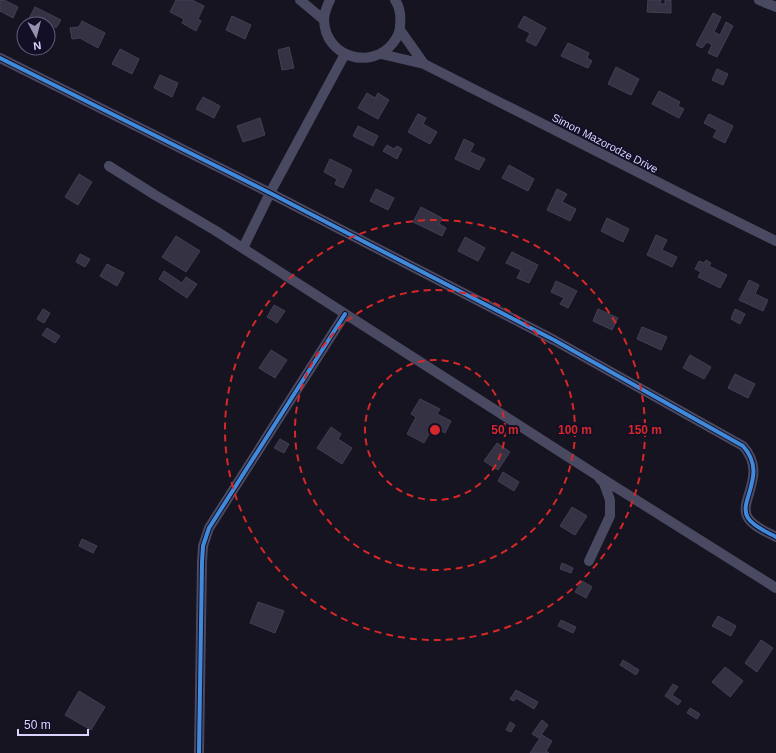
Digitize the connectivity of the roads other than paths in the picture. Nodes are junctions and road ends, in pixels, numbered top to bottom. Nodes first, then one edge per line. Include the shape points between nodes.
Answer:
1 (300, 0) edge
2 (330, 0) edge
3 (395, 0) edge
4 (759, 0) edge
5 (776, 8) edge
6 (324, 20) junction
7 (400, 30) junction
8 (345, 54) junction
9 (381, 54) junction
10 (0, 58) edge
11 (424, 64) junction
12 (110, 166) dead end
13 (270, 193) junction
14 (776, 241) edge
15 (243, 248) junction
16 (345, 314) junction
17 (598, 476) junction
18 (776, 537) edge
19 (589, 561) dead end
20 (776, 588) edge
21 (200, 753) edge

1 - 6 street
2 - 6 street
3 - 7 street via 401,16
4 - 5 street
6 - 8 street via 327,34 334,45
7 - 9 street via 396,40
7 - 11 street, Simon Mazorodze Drive
8 - 9 street, Simon Mazorodze Drive via 363,58
8 - 13 street
9 - 11 street, Simon Mazorodze Drive
10 - 13 street
11 - 14 street, Simon Mazorodze Drive via 690,200
12 - 15 street
13 - 15 street
13 - 18 street via 554,340 743,446 754,464 745,510 747,516 753,523
15 - 16 street
16 - 17 street
16 - 21 street via 209,528 203,546
17 - 19 street via 610,500 610,516
17 - 20 street

